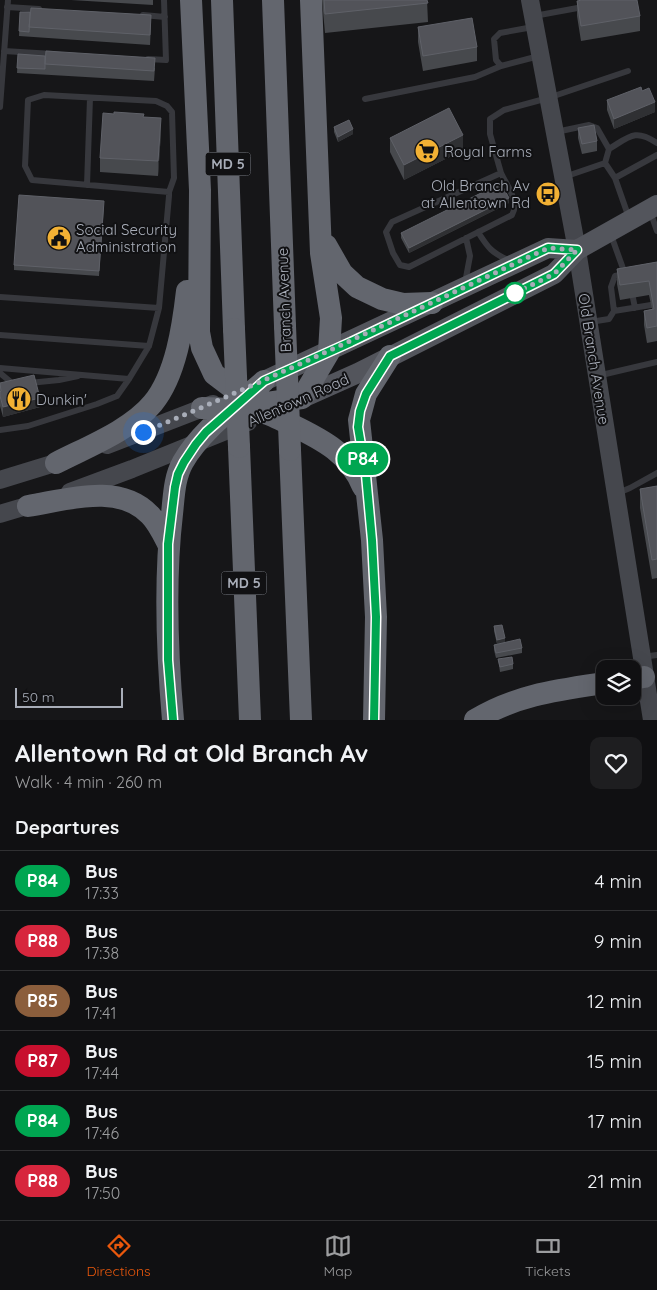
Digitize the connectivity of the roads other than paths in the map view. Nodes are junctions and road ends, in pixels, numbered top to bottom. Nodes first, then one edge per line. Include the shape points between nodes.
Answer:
1 (164, 0) edge
2 (191, 0) edge
3 (222, 0) edge
4 (273, 0) edge
5 (311, 0) edge
6 (7, 4) edge
7 (587, 6) edge
8 (46, 10) edge
9 (532, 14) edge
10 (135, 15) edge
11 (164, 17) junction
12 (4, 51) junction
13 (61, 54) edge
14 (540, 56) junction
15 (137, 58) edge
16 (501, 66) junction
17 (628, 71) dead end
18 (90, 98) junction
19 (548, 98) junction
20 (365, 99) dead end
21 (0, 107) edge
22 (554, 132) junction
23 (657, 143) edge
24 (198, 145) junction
25 (609, 149) junction
26 (657, 155) edge
27 (605, 163) junction
28 (501, 173) junction
29 (562, 177) junction
30 (615, 178) junction
31 (87, 185) junction
32 (169, 192) junction
33 (653, 207) edge
34 (630, 221) junction
35 (657, 231) edge
36 (478, 232) junction
37 (610, 232) junction
38 (321, 236) junction
39 (466, 238) junction
40 (577, 250) junction
41 (515, 264) junction
42 (629, 272) junction
43 (630, 282) edge
44 (464, 288) junction
45 (0, 297) edge
46 (633, 298) dead end
47 (432, 303) junction
48 (651, 305) edge
49 (159, 308) junction
50 (635, 308) junction
51 (614, 311) junction
52 (588, 323) junction
53 (0, 336) edge
54 (149, 346) junction
55 (328, 352) junction
56 (390, 356) junction
57 (657, 362) edge
58 (0, 368) edge
59 (0, 373) edge
60 (84, 375) junction
61 (596, 376) junction
62 (129, 379) junction
63 (264, 381) joint
64 (302, 398) junction
65 (239, 399) junction
66 (202, 408) joint
67 (267, 414) junction
68 (0, 430) edge
69 (196, 444) junction
70 (56, 463) junction
71 (657, 473) edge
72 (0, 480) edge
73 (615, 494) junction
74 (367, 497) junction
75 (28, 506) junction
76 (0, 514) edge
77 (168, 544) junction
78 (644, 667) edge
79 (596, 684) edge
80 (173, 720) edge
81 (250, 720) edge
82 (301, 720) edge
83 (374, 720) edge
84 (475, 720) edge
85 (652, 720) edge

1 - 11 lane
2 - 24 highway
3 - 81 highway, MD 5, bridge
4 - 82 highway, Branch Avenue, bridge
5 - 38 highway
6 - 8 lane
6 - 12 lane
7 - 9 lane
9 - 14 main road, Old Branch Avenue
9 - 16 lane via 494,40 496,60
10 - 11 lane
11 - 15 lane via 166,60
12 - 13 lane
12 - 21 lane
14 - 16 lane
14 - 19 main road, Old Branch Avenue
16 - 20 lane via 475,77
17 - 19 lane
18 - 31 lane
18 - 31 lane via 44,95 28,100 25,166 32,180
18 - 32 lane via 156,101 167,106 172,112 174,178
19 - 22 main road, Old Branch Avenue
19 - 28 lane via 504,110 490,119 490,134
22 - 25 lane via 589,125 597,128
22 - 29 main road, Old Branch Avenue
23 - 25 lane via 634,134
24 - 65 highway via 199,332 214,374
24 - 70 highway via 186,298 167,379 154,403 134,420
25 - 27 lane
26 - 30 lane
27 - 29 lane
27 - 30 lane
28 - 36 lane via 516,208 512,214
28 - 39 lane via 392,222 386,232 400,265 409,267
29 - 40 main road, Old Branch Avenue
30 - 34 lane
31 - 32 lane
32 - 49 lane
33 - 34 main road, Allentown Road
33 - 35 lane
34 - 37 main road, Allentown Road
36 - 39 lane
36 - 41 lane via 496,255
37 - 40 main road, Allentown Road
37 - 42 lane
38 - 47 highway via 342,273 357,287 382,299 403,304
38 - 55 highway via 331,318
39 - 44 lane via 470,256
40 - 41 main road, Allentown Road via 548,248
40 - 52 main road, Old Branch Avenue
40 - 56 main road, Allentown Road via 554,274
41 - 44 main road, Allentown Road
42 - 43 lane
42 - 51 lane via 615,276 611,287
44 - 47 main road, Allentown Road
45 - 49 lane
46 - 50 lane
47 - 55 main road, Allentown Road
48 - 50 lane
49 - 54 lane
50 - 51 lane
51 - 52 lane via 609,319
52 - 61 main road, Old Branch Avenue
53 - 54 lane
54 - 62 lane
55 - 63 main road, Allentown Road
55 - 64 highway
56 - 64 main road, Allentown Road
56 - 74 highway via 366,394 359,420
57 - 61 lane
58 - 60 lane
59 - 60 lane via 12,383 22,385
60 - 62 lane
61 - 73 main road, Old Branch Avenue
62 - 68 lane via 117,396 28,426
63 - 65 highway
64 - 65 highway via 267,403
64 - 67 main road, Allentown Road
65 - 66 highway
65 - 67 highway
65 - 69 highway
66 - 70 main road
67 - 69 main road, Allentown Road
67 - 74 highway via 321,439 338,451 356,472
69 - 75 main road, Allentown Road
69 - 77 highway via 178,474
70 - 72 main road
71 - 73 lane
73 - 78 main road, Old Branch Avenue
74 - 83 highway via 376,617
75 - 76 main road, Allentown Road
75 - 77 highway via 111,495 142,507 150,514
77 - 80 highway via 168,660
78 - 85 main road, Old Branch Avenue
79 - 84 highway via 521,698

